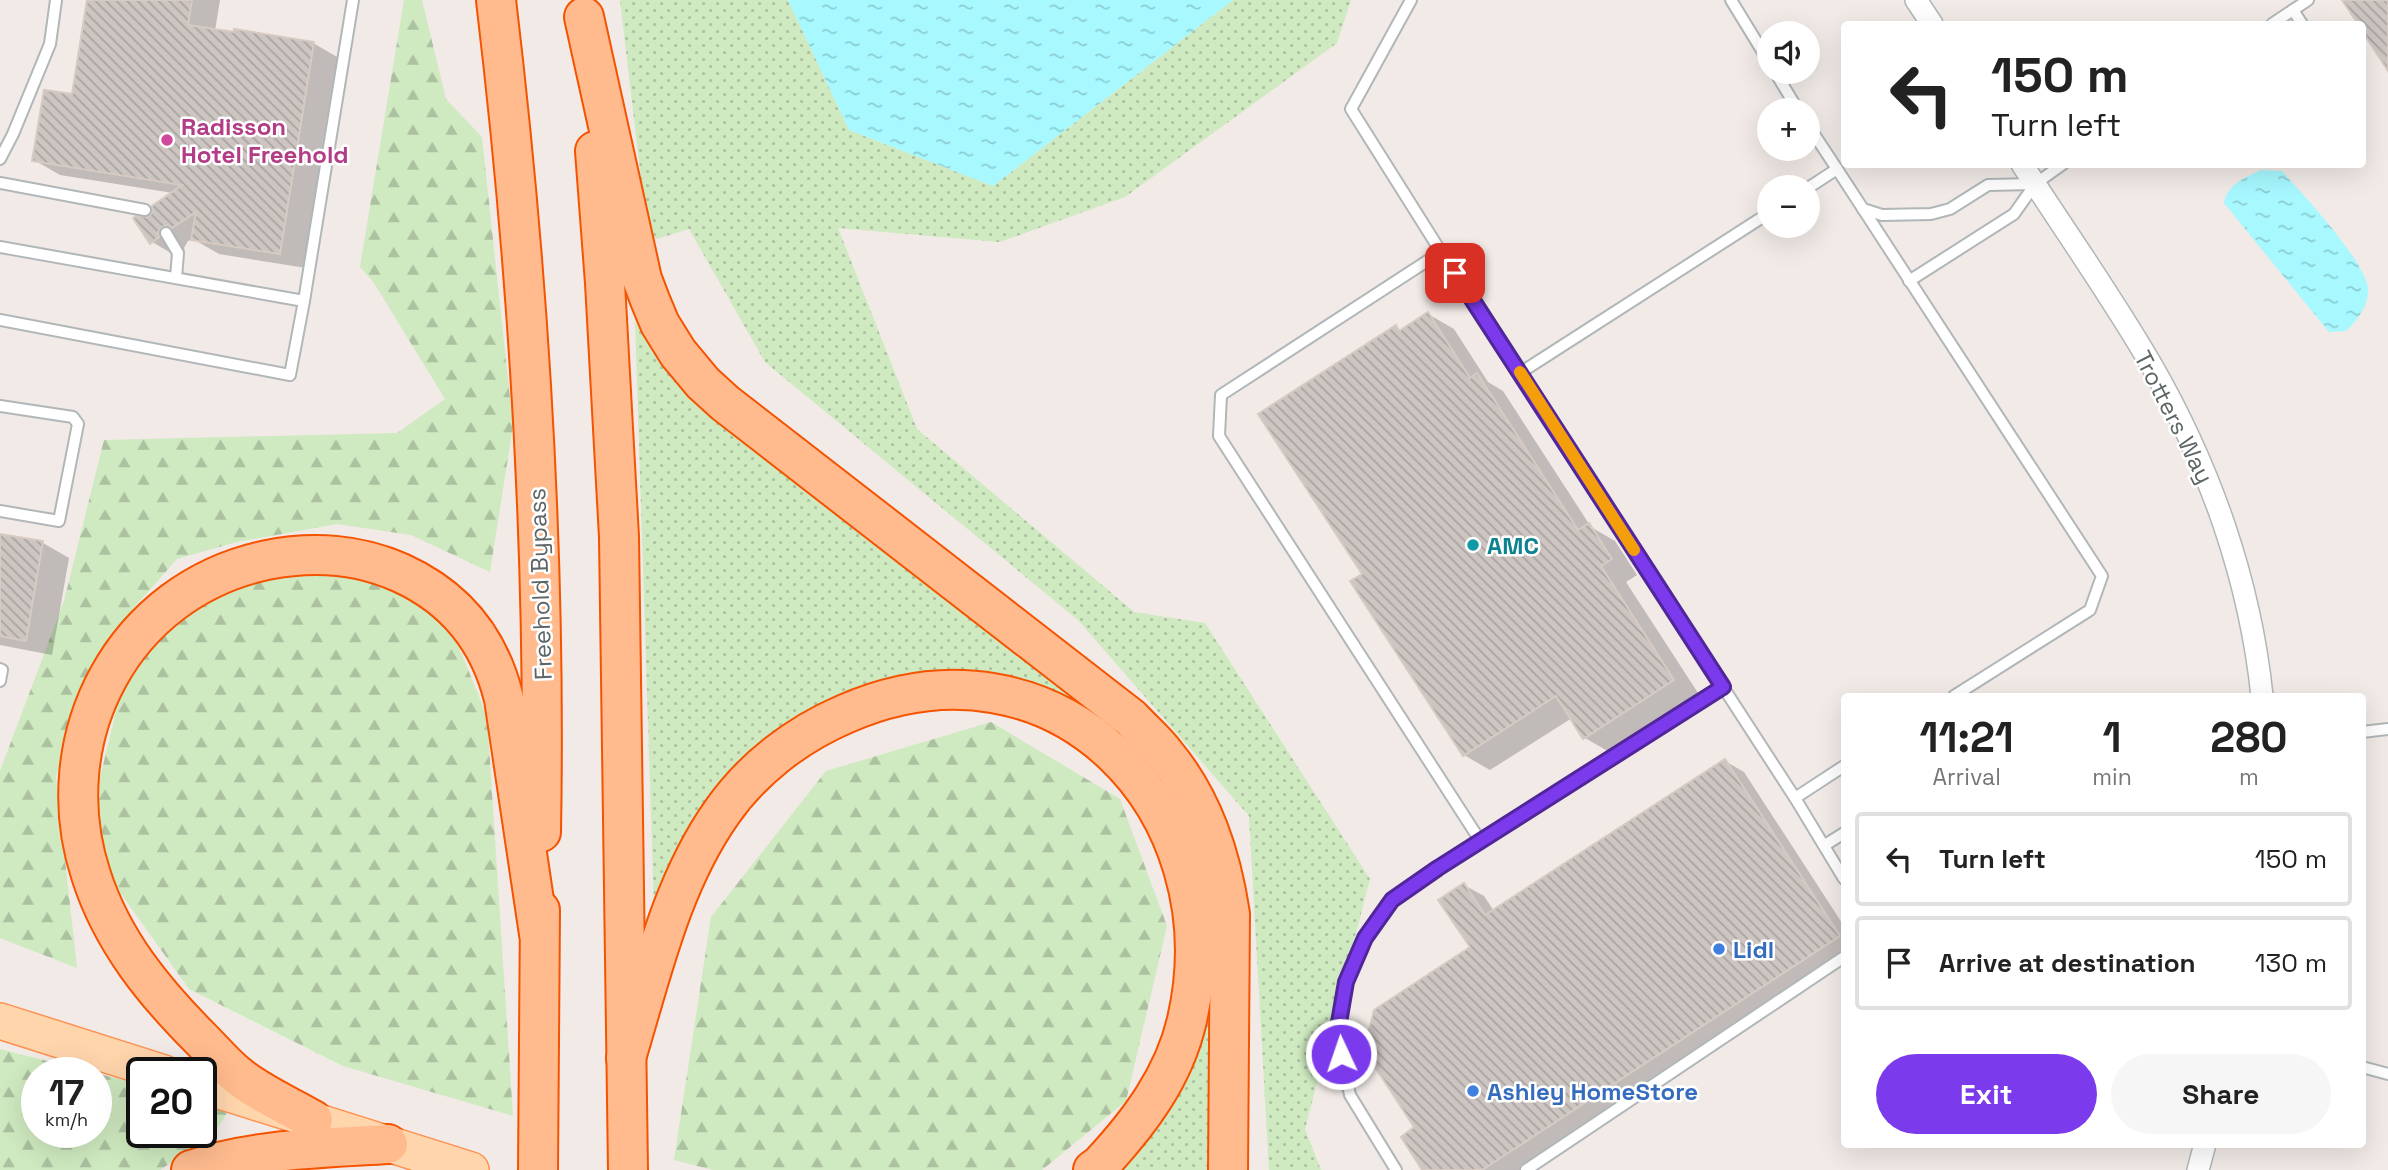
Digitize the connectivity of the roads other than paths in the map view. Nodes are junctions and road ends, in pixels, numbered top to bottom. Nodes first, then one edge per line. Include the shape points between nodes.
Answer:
1 (56, 0) edge
2 (352, 0) edge
3 (496, 0) edge
4 (1411, 0) edge
5 (1731, 0) edge
6 (1916, 0) edge
7 (2308, 0) edge
8 (583, 8) edge
9 (2293, 10) junction
10 (1930, 21) edge
11 (2276, 21) edge
12 (2300, 21) edge
13 (1757, 42) edge
14 (1820, 143) edge
15 (0, 159) edge
16 (2025, 168) edge
17 (2057, 168) edge
18 (1837, 169) junction
19 (1820, 180) edge
20 (0, 183) edge
21 (2035, 184) junction
22 (1863, 209) junction
23 (145, 210) dead end
24 (1757, 221) edge
25 (166, 233) dead end
26 (0, 247) edge
27 (1441, 252) junction
28 (176, 278) junction
29 (1909, 281) junction
30 (304, 301) junction
31 (0, 320) edge
32 (1520, 373) junction
33 (0, 406) edge
34 (0, 511) edge
35 (0, 669) edge
36 (0, 681) edge
37 (1723, 687) junction
38 (1959, 693) edge
39 (2262, 693) edge
40 (2388, 729) edge
41 (2366, 732) edge
42 (1841, 768) edge
43 (1795, 798) junction
44 (1841, 835) edge
45 (1481, 842) junction
46 (1825, 845) junction
47 (1841, 869) edge
48 (539, 934) junction
49 (1841, 959) edge
50 (0, 1021) edge
51 (626, 1058) junction
52 (126, 1061) edge
53 (2366, 1068) edge
54 (2388, 1074) edge
55 (217, 1090) edge
56 (313, 1120) junction
57 (388, 1144) junction
58 (2204, 1148) edge
59 (191, 1170) edge
60 (471, 1170) edge
61 (538, 1170) edge
62 (628, 1170) edge
63 (1093, 1170) edge
64 (1228, 1170) edge
65 (1396, 1170) edge
66 (1526, 1170) edge
67 (2198, 1170) edge

1 - 15 lane via 50,44
2 - 30 lane
3 - 48 highway, Freehold Bypass via 526,310 537,488 544,696
4 - 27 lane via 1351,109
5 - 13 lane
6 - 10 street
7 - 9 lane
8 - 51 highway via 619,537
8 - 64 highway via 642,279 678,353 725,403 1131,718 1164,752 1189,788 1216,848 1230,914
9 - 11 lane
9 - 12 lane
14 - 18 lane
16 - 21 street, Trotters Way
17 - 21 lane
18 - 19 lane
18 - 22 lane
20 - 23 lane
21 - 22 lane via 1988,185 1950,209 1931,214 1882,215
21 - 29 lane via 2014,214
21 - 39 street, Trotters Way via 2152,365 2207,477 2242,585
22 - 29 lane
24 - 32 lane
25 - 28 lane via 178,253
26 - 28 lane
27 - 32 lane
27 - 45 lane via 1220,395 1219,436
28 - 30 lane
29 - 38 lane via 2102,576 2090,610
30 - 31 lane via 290,375
32 - 37 lane
33 - 34 lane via 73,417 78,425 59,521
35 - 36 lane
37 - 43 lane
37 - 45 lane
40 - 41 lane
42 - 43 lane
43 - 46 lane
44 - 46 lane
45 - 65 lane via 1392,900 1365,938 1346,982 1337,1034 1350,1095
46 - 47 lane
48 - 56 highway via 499,678 489,653 452,604 421,582 383,565 315,555 252,563 219,575 167,606 119,657 89,720 78,783 90,873 128,955 179,1017 237,1075
48 - 61 highway, Freehold Bypass
49 - 66 lane
50 - 52 main road
51 - 62 highway
51 - 63 highway via 664,931 685,880 722,810 764,765 825,722 901,695 940,690 1014,698 1089,733 1123,761 1157,806 1175,841 1192,904 1194,985 1172,1065 1141,1119
53 - 54 lane
55 - 56 main road
56 - 57 main road
57 - 59 highway via 288,1150 217,1161
57 - 60 main road
58 - 67 street

